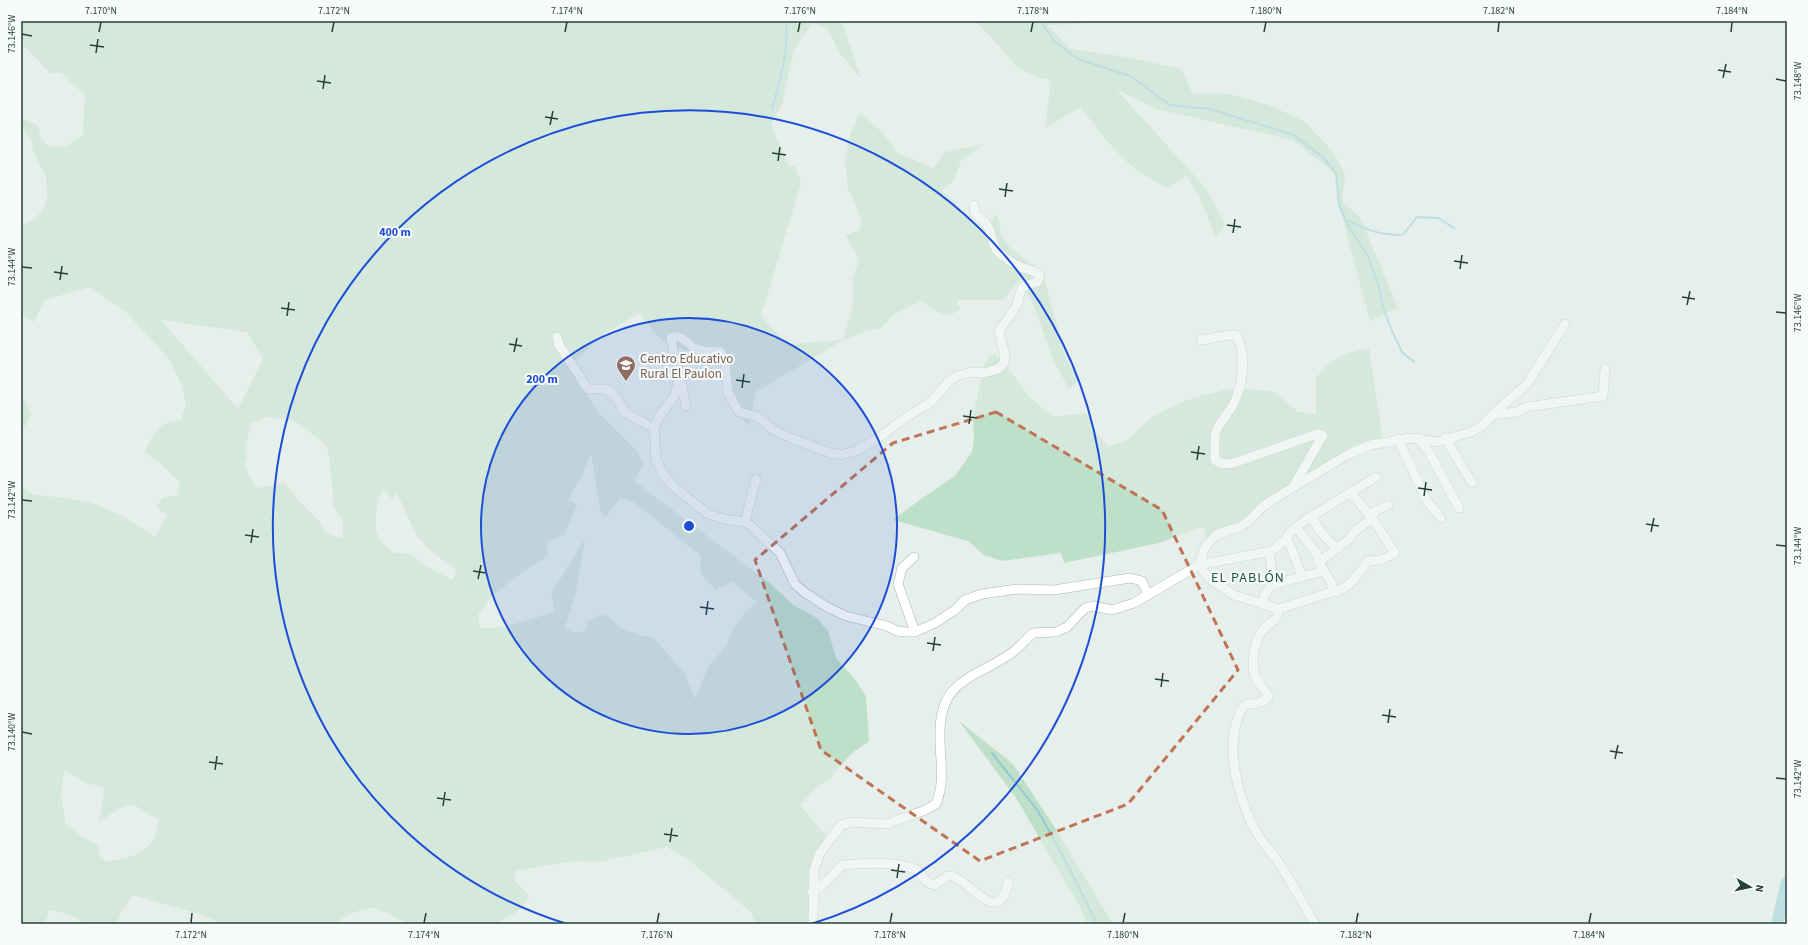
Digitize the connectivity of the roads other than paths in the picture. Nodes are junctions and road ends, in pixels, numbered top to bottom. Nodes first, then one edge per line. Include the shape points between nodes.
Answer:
1 (974, 205) dead end
2 (1565, 324) dead end
3 (557, 337) dead end
4 (1201, 340) dead end
5 (1605, 369) dead end
6 (680, 374) junction
7 (686, 406) dead end
8 (1492, 414) junction
9 (654, 428) junction
10 (1420, 438) junction
11 (1446, 438) junction
12 (1398, 440) junction
13 (1376, 477) dead end
14 (756, 479) dead end
15 (1472, 483) dead end
16 (1292, 488) junction
17 (1351, 493) junction
18 (1388, 504) dead end
19 (1459, 508) dead end
20 (1311, 517) junction
21 (1371, 517) junction
22 (1441, 518) dead end
23 (745, 522) junction
24 (1296, 527) junction
25 (1286, 539) junction
26 (1337, 549) junction
27 (1268, 553) junction
28 (914, 557) dead end
29 (1319, 562) junction
30 (1199, 565) junction
31 (1324, 571) junction
32 (1302, 577) junction
33 (1271, 585) junction
34 (1336, 592) junction
35 (1148, 595) junction
36 (1262, 604) junction
37 (1278, 609) junction
38 (915, 632) junction
39 (1008, 882) dead end
40 (812, 892) junction
41 (813, 924) edge
42 (1315, 924) edge

1 - 6 street via 974,212 985,222 996,249 1012,262 1040,276 1037,282 1024,286 1021,290 1016,307 999,332 1005,355 1004,363 998,369 984,373 973,372 957,376 949,381 931,402 864,447 840,455 830,453 772,429 758,417 739,412 728,392 725,361 721,352 694,348 681,337 674,336 671,338
2 - 8 street via 1527,384
3 - 9 street via 559,345 588,389 612,392 625,414
4 - 16 street via 1236,335 1242,350 1242,370 1238,389 1233,405 1221,422 1215,437 1215,460 1224,464 1234,463 1317,434 1323,435
5 - 8 street via 1603,396
6 - 7 street
6 - 9 street via 675,395
8 - 11 street via 1482,426 1472,432
9 - 23 street via 656,459 663,474 673,486 708,514
10 - 11 street via 1437,442
10 - 12 street
10 - 19 street
11 - 15 street
12 - 16 street via 1370,445 1347,454
12 - 22 street via 1427,501
13 - 17 street
14 - 23 street
16 - 30 street via 1262,507 1238,528 1216,536 1205,548
17 - 20 street
17 - 21 street
18 - 21 street
20 - 24 street
20 - 26 street
21 - 26 street
21 - 34 street via 1395,554 1381,560 1368,561 1348,586
23 - 38 street via 780,553 795,584 827,607 846,616 897,631
24 - 25 street
24 - 29 street
25 - 27 street
25 - 32 street
26 - 29 street
27 - 30 street
27 - 33 street via 1272,570
28 - 38 street via 902,568 898,584
29 - 31 street
30 - 35 street
30 - 36 street via 1210,579 1234,595
31 - 32 street
31 - 34 street
32 - 33 street
33 - 36 street
34 - 37 street
35 - 38 street via 1142,581 1130,578 1054,590 1018,589 982,594 965,600 935,623
35 - 40 street via 1112,610 1092,606 1085,608 1067,627 1056,632 1033,633 1014,652 969,676 950,693 940,712 942,791 936,804 887,824 853,822 841,825 820,853 814,870
36 - 37 street
37 - 42 street via 1277,617 1261,632 1254,657 1254,674 1268,697 1261,702 1244,705 1232,749 1240,794 1255,829
39 - 40 street via 1003,898 993,903 986,901 952,876 934,885 927,883 917,870 907,866 863,862 842,865
40 - 41 street

